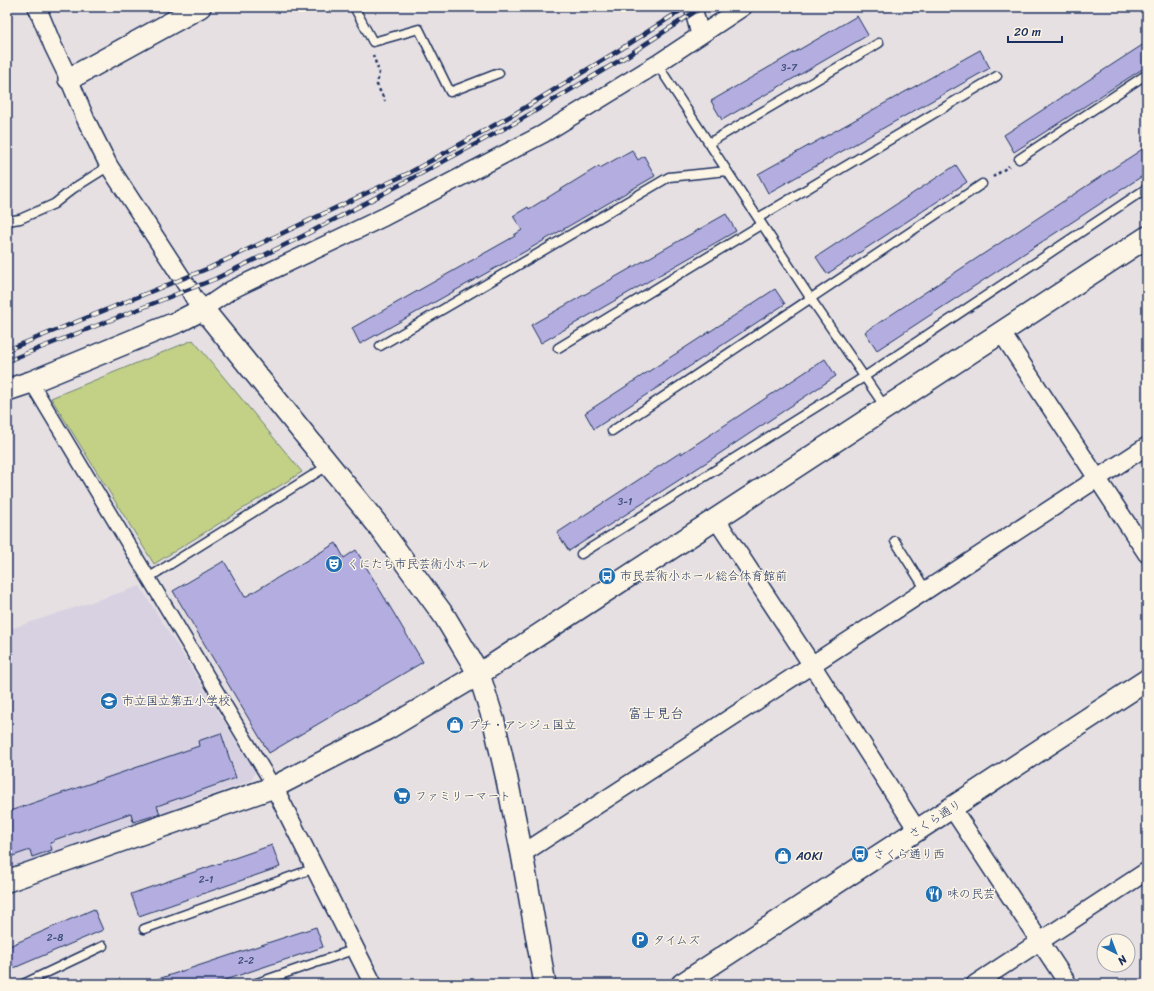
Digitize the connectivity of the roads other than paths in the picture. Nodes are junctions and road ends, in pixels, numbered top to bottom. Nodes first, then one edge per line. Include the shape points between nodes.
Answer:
1 (37, 7) edge
2 (200, 7) edge
3 (354, 7) edge
4 (693, 7) edge
5 (743, 7) edge
6 (700, 35) junction
7 (879, 43) dead end
8 (657, 64) junction
9 (499, 73) dead end
10 (1147, 74) edge
11 (997, 76) dead end
12 (69, 79) junction
13 (709, 143) junction
14 (1019, 160) road end
15 (109, 166) junction
16 (727, 172) junction
17 (982, 184) road end
18 (1147, 188) edge
19 (7, 221) edge
20 (760, 221) junction
21 (1147, 237) edge
22 (811, 299) junction
23 (203, 309) junction
24 (1001, 332) junction
25 (380, 346) dead end
26 (558, 348) dead end
27 (864, 377) junction
28 (30, 382) junction
29 (7, 390) edge
30 (885, 408) junction
31 (612, 431) dead end
32 (1147, 446) edge
33 (330, 465) junction
34 (1097, 479) junction
35 (716, 519) junction
36 (895, 541) dead end
37 (581, 554) dead end
38 (1147, 554) edge
39 (148, 578) junction
40 (926, 590) junction
41 (812, 665) junction
42 (479, 674) junction
43 (1147, 680) edge
44 (274, 787) junction
45 (952, 808) junction
46 (917, 830) junction
47 (522, 854) junction
48 (315, 868) junction
49 (1146, 874) edge
50 (7, 881) edge
51 (144, 929) dead end
52 (1040, 941) junction
53 (103, 946) dead end
54 (356, 949) junction
55 (685, 983) edge
56 (23, 984) edge
57 (254, 984) edge
58 (373, 984) edge
59 (545, 984) edge
60 (974, 984) edge
61 (1068, 984) edge

1 - 12 street
2 - 12 street
3 - 9 lane via 373,42 419,29 450,92
4 - 6 street
5 - 6 street
6 - 8 street
7 - 13 lane
8 - 13 lane
8 - 23 street via 543,134 384,217 231,290
10 - 14 lane
11 - 20 lane
12 - 15 street
13 - 16 lane
15 - 19 lane via 54,204 20,219
15 - 23 street
16 - 20 lane
16 - 25 lane via 669,177
17 - 22 lane
18 - 27 lane
20 - 22 lane
20 - 26 lane
21 - 24 street
22 - 27 lane
22 - 31 lane
23 - 28 street via 180,321
23 - 33 street
24 - 30 street
24 - 34 street
27 - 30 lane
27 - 37 lane
28 - 29 street
28 - 39 street
30 - 35 street
32 - 34 street
33 - 39 lane
33 - 42 street via 445,617
34 - 38 street
34 - 40 street
35 - 41 street
35 - 42 street
36 - 40 lane
39 - 44 street
40 - 41 street
41 - 46 street
41 - 47 street
42 - 44 street via 387,729
42 - 47 street via 496,730
43 - 45 street, さくら通り
44 - 48 street
44 - 50 street
45 - 46 street, さくら通り
45 - 52 street
46 - 55 street, さくら通り
47 - 59 street
48 - 51 lane
48 - 54 street
49 - 52 street
52 - 60 street
52 - 61 street
53 - 56 lane
54 - 57 lane
54 - 58 street

